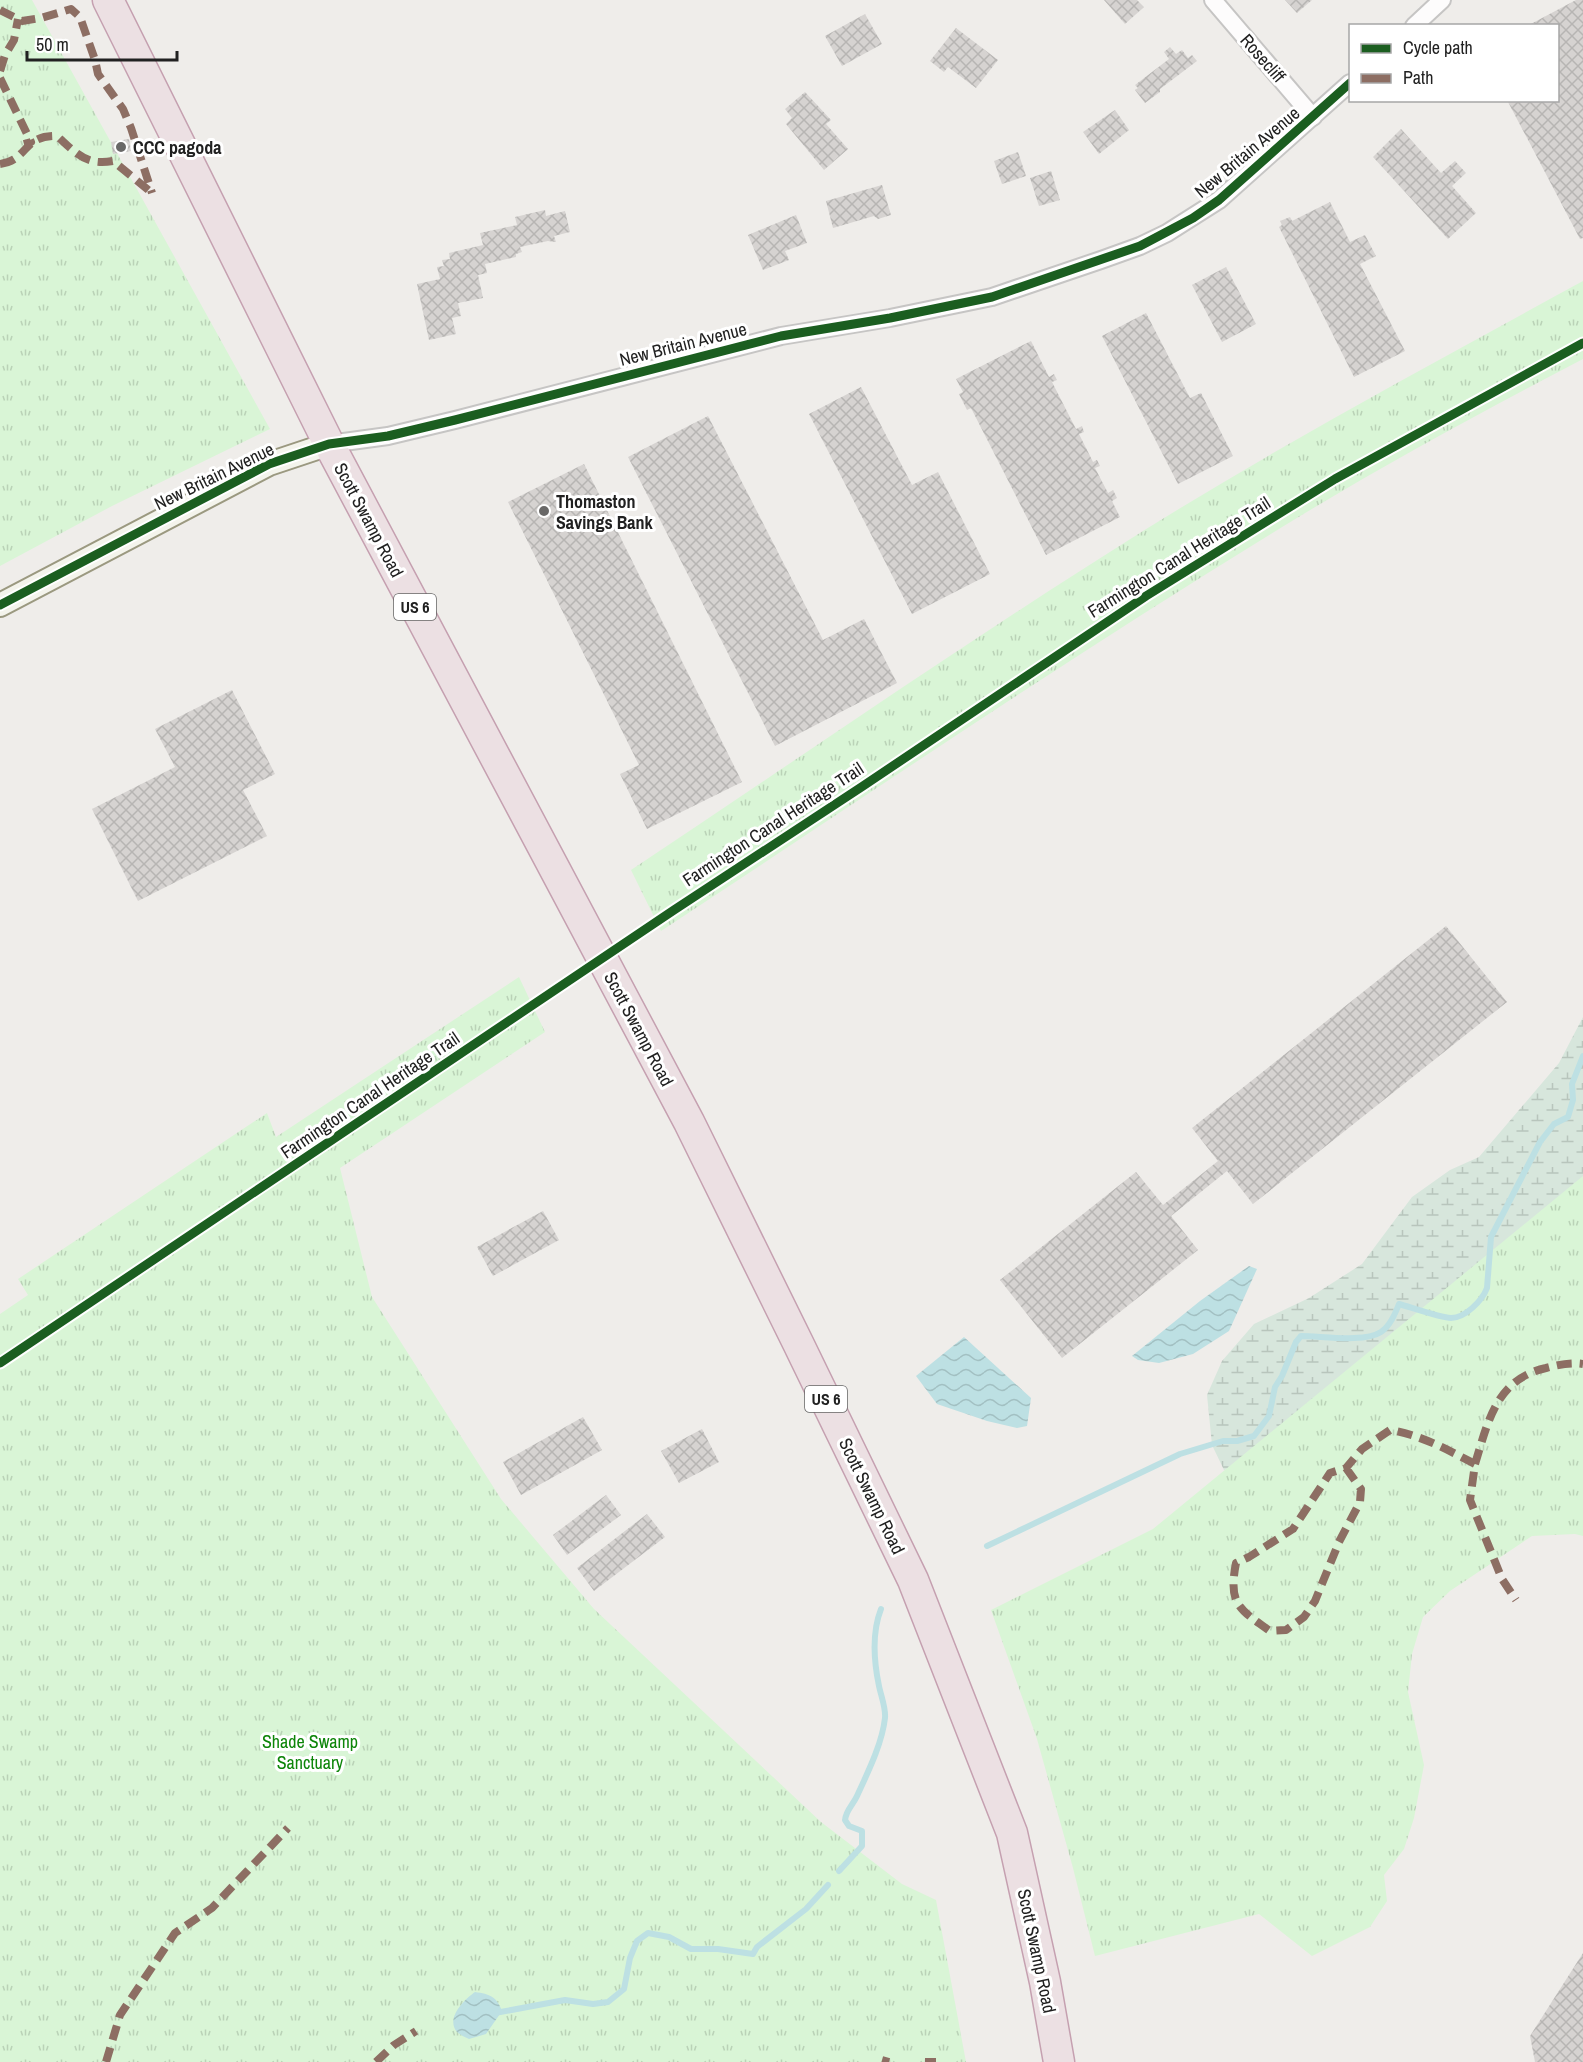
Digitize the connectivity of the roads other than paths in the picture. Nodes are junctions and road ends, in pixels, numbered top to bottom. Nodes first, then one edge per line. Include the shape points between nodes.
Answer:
1 (108, 0) edge
2 (1213, 0) edge
3 (1442, 0) edge
4 (1416, 24) edge
5 (1349, 84) edge
6 (1313, 117) junction
7 (329, 444) junction
8 (0, 605) edge
9 (1059, 2062) edge

1 - 7 highway, Scott Swamp Road / US 6
2 - 6 street, Rosecliff
3 - 4 street
5 - 6 street, New Britain Avenue
6 - 7 street, New Britain Avenue via 1235,188 1167,233 1011,291 891,318 781,336 444,423
7 - 8 street, New Britain Avenue via 269,464
7 - 9 highway, Scott Swamp Road / US 6 via 689,1122 913,1580 1012,1833

